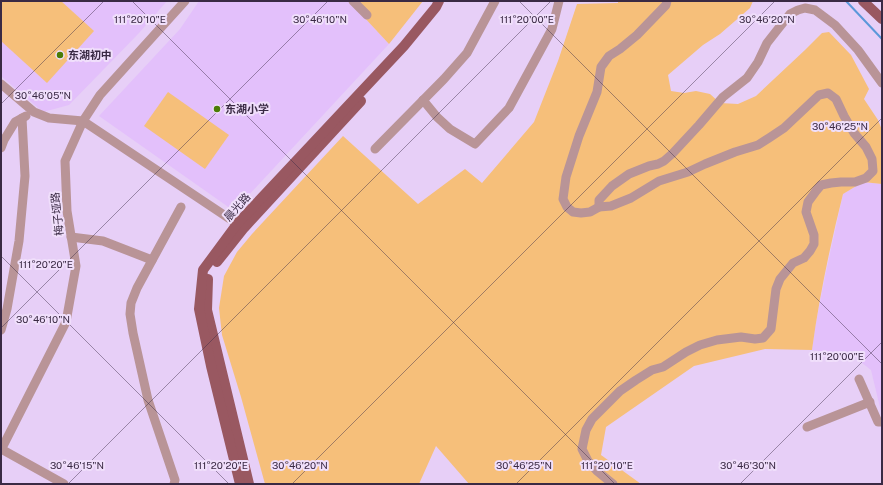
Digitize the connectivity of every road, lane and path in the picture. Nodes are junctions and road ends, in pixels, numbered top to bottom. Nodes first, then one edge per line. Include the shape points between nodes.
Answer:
1 (353, 1) edge
2 (439, 1) edge
3 (445, 1) edge
4 (495, 1) edge
5 (559, 1) edge
6 (668, 1) edge
7 (863, 1) edge
8 (180, 3) edge
9 (367, 15) dead end
10 (882, 19) edge
11 (882, 83) edge
12 (1, 84) edge
13 (423, 100) junction
14 (34, 112) junction
15 (22, 118) junction
16 (83, 121) junction
17 (1, 148) edge
18 (376, 149) dead end
19 (181, 207) dead end
20 (599, 207) junction
21 (240, 226) junction
22 (71, 237) junction
23 (152, 260) junction
24 (1, 330) edge
25 (859, 380) dead end
26 (870, 402) junction
27 (882, 422) edge
28 (807, 427) dead end
29 (5, 431) edge
30 (1, 449) edge
31 (64, 484) edge
32 (174, 484) edge
33 (240, 484) edge
34 (250, 484) edge
35 (613, 484) edge

1 - 9 street
2 - 21 main road, 晨光路 via 404,46
3 - 21 main road, 晨光路 via 440,12 409,50
4 - 13 street via 467,53
5 - 13 street via 552,29 509,108 475,144 450,129
6 - 20 street via 637,35 609,56 601,67 597,92 572,156 562,199 573,212 581,214
7 - 10 main road
8 - 16 street, 梅子垭路 via 100,95
11 - 20 street via 858,50 835,25 815,10 798,10 790,14 767,43 747,78 723,97 673,153 664,161 629,174 612,186 599,200
12 - 14 street
13 - 18 street
14 - 15 street
14 - 16 street via 49,118
15 - 17 street via 15,122
15 - 24 street via 25,176 19,242
16 - 21 street
16 - 22 street, 梅子垭路 via 65,161
19 - 23 street
20 - 35 street via 611,206 631,198 659,181 758,145 784,128 819,95 828,93 836,100 872,159 873,171 866,178 855,182 821,185 808,202 806,212 814,235 814,244 804,258 793,263 780,279 776,289 771,329 763,338 717,340 700,345 663,367 652,370 620,391 592,418 582,448 588,462
21 - 33 main road, 晨光路 via 203,270 199,309
21 - 34 main road, 晨光路 via 208,274 207,310
22 - 23 street via 103,241
22 - 29 street, 梅子垭路 via 76,266 66,322
23 - 32 street via 137,288 130,314 148,400 175,480
25 - 26 street
26 - 27 street via 878,422
26 - 28 street
29 - 30 street, 梅子垭路
30 - 31 street

